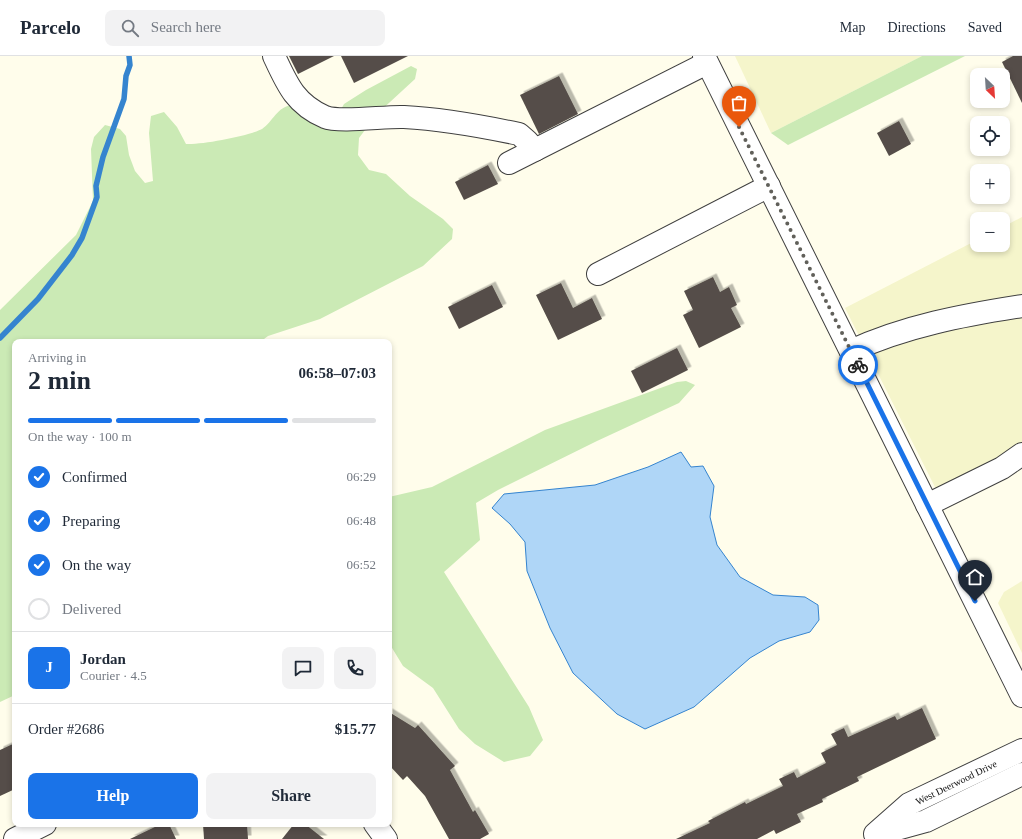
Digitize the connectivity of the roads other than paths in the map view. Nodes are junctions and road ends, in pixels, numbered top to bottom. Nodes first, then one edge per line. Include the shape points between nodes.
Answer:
1 (274, 56) edge
2 (706, 60) edge
3 (535, 150) junction
4 (509, 163) dead end
5 (769, 186) junction
6 (598, 274) dead end
7 (1022, 306) edge
8 (851, 351) junction
9 (1022, 454) edge
10 (927, 505) junction
11 (1022, 696) edge
12 (1022, 750) edge
13 (1022, 774) edge
14 (39, 827) edge
15 (377, 827) edge
16 (872, 837) edge
17 (14, 839) edge
18 (386, 839) edge

1 - 3 street via 284,78 302,104 327,118 440,119 519,134
2 - 3 street
2 - 5 street
3 - 4 street
5 - 6 street
5 - 8 street
7 - 8 street via 935,323 874,341
8 - 10 street
9 - 10 street via 1002,468
10 - 11 street
12 - 16 street, West Deerwood Drive via 909,804
13 - 16 street, West Deerwood Drive via 926,822
14 - 17 street
15 - 18 street

